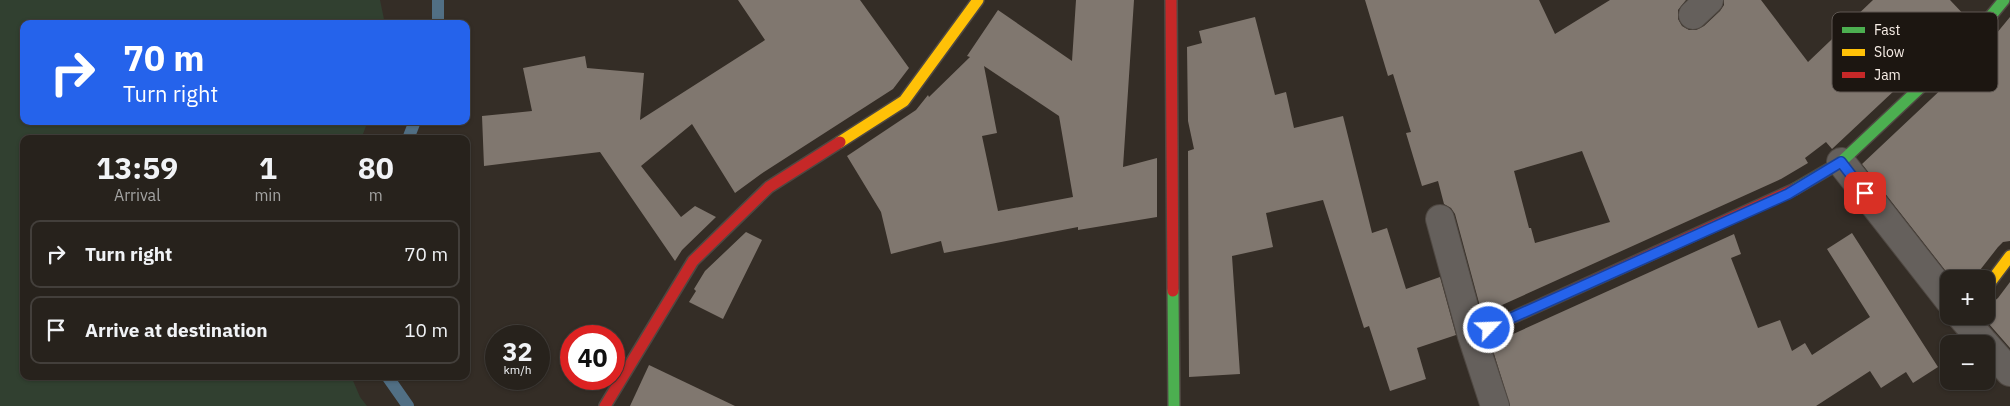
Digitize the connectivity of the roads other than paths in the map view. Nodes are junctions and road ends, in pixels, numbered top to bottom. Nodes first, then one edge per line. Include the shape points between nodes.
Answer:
1 (978, 0) edge
2 (1171, 0) edge
3 (2004, 0) edge
4 (1994, 12) edge
5 (1916, 92) edge
6 (1841, 162) junction
7 (1440, 219) dead end
8 (2010, 256) edge
9 (1995, 276) edge
10 (1940, 288) edge
11 (1970, 325) edge
12 (1978, 335) edge
13 (1472, 336) junction
14 (1995, 354) edge
15 (2010, 372) edge
16 (605, 406) edge
17 (1174, 406) edge
18 (1495, 406) edge

1 - 16 street via 904,101 769,187 694,261
2 - 17 street
3 - 4 street
5 - 6 street
6 - 10 street
6 - 13 street via 1788,194
7 - 13 street
8 - 9 street
11 - 12 street
13 - 18 street
14 - 15 street

